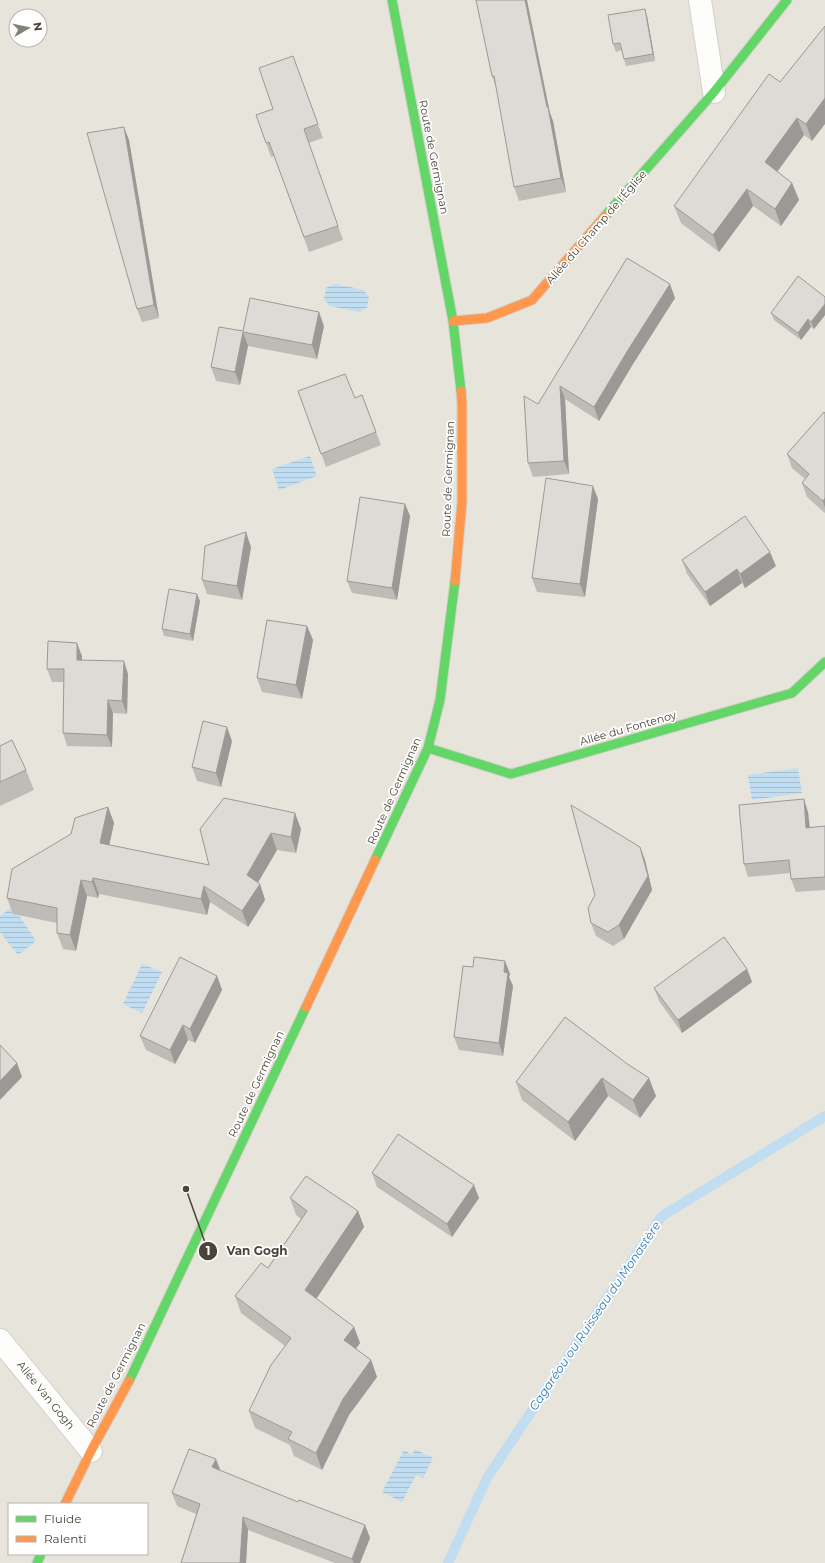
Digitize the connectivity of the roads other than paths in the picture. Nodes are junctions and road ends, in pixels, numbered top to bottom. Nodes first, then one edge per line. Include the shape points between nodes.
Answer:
1 (392, 0) edge
2 (700, 0) edge
3 (786, 0) edge
4 (714, 92) junction
5 (453, 321) junction
6 (825, 662) edge
7 (428, 748) junction
8 (0, 1340) edge
9 (91, 1451) junction
10 (66, 1503) edge

1 - 5 street, Route de Germignan
2 - 4 street
3 - 4 street, Allée du Champ de l'Église
4 - 5 street, Allée du Champ de l'Église via 532,300 487,318
5 - 7 street, Route de Germignan via 462,404 462,502 440,700
6 - 7 street, Allée du Fontenoy via 792,693 511,774
7 - 9 street, Route de Germignan via 141,1356
8 - 9 street, Allée Van Gogh
9 - 10 street, Route de Germignan

